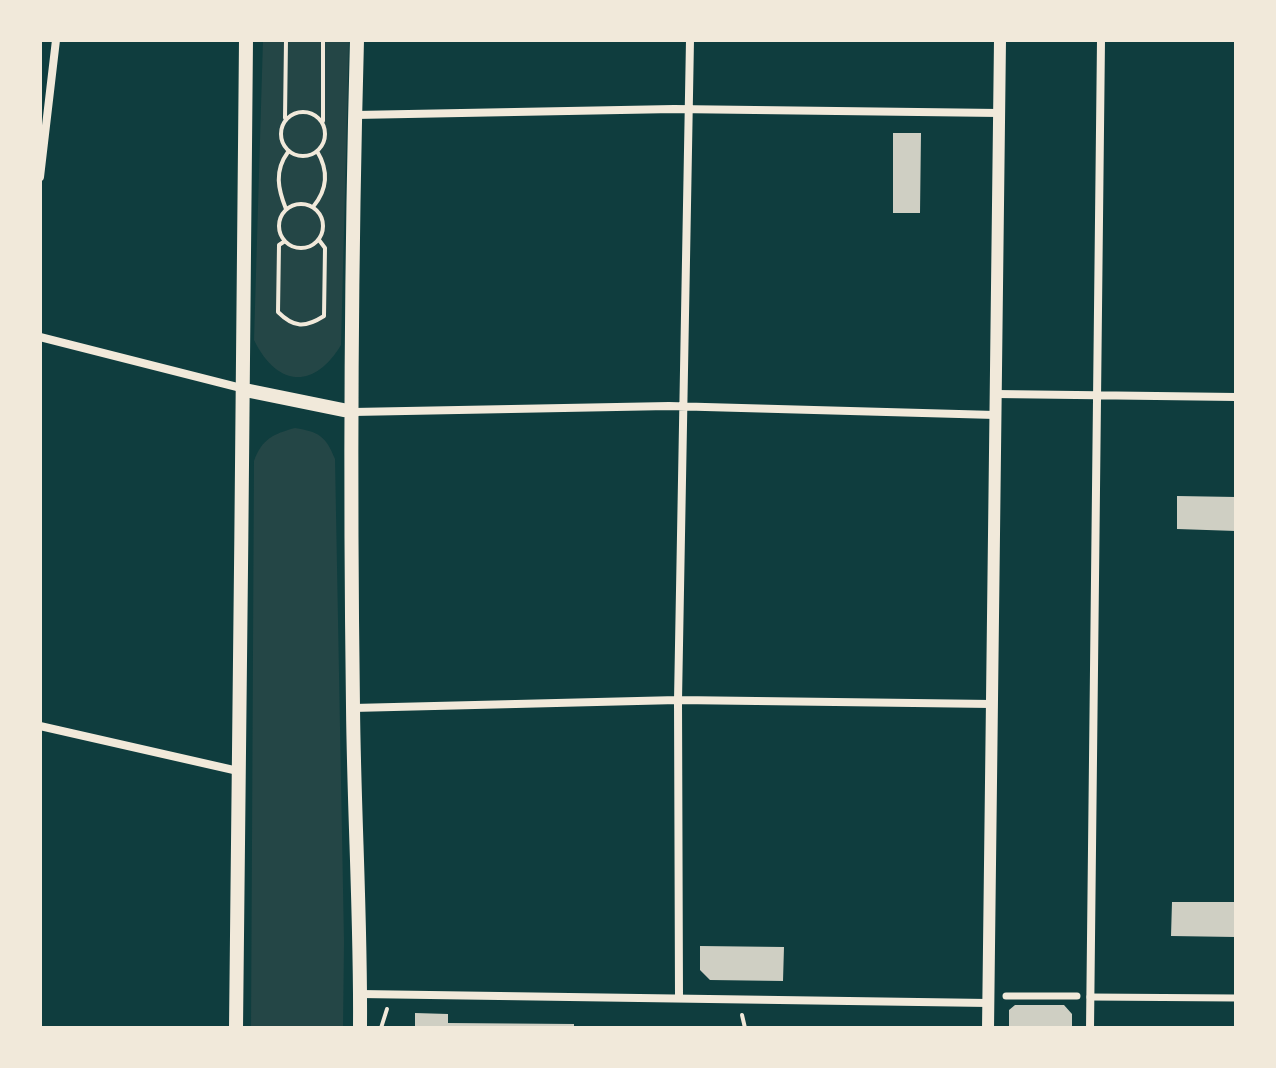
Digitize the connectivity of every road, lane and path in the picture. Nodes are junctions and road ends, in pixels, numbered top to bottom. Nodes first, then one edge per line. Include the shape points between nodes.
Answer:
1 (56, 40) edge
2 (246, 40) edge
3 (286, 40) edge
4 (323, 40) edge
5 (357, 40) edge
6 (690, 40) edge
7 (1000, 40) edge
8 (1101, 40) edge
9 (690, 109) junction
10 (999, 113) junction
11 (355, 115) junction
12 (285, 119) junction
13 (323, 123) junction
14 (289, 151) junction
15 (317, 151) junction
16 (40, 177) edge
17 (313, 207) junction
18 (286, 209) junction
19 (319, 240) junction
20 (285, 241) junction
21 (40, 337) edge
22 (245, 390) junction
23 (996, 394) junction
24 (1097, 396) junction
25 (1236, 397) edge
26 (685, 406) junction
27 (353, 412) junction
28 (995, 415) junction
29 (678, 700) junction
30 (992, 704) junction
31 (353, 708) junction
32 (40, 726) edge
33 (238, 771) junction
34 (360, 994) junction
35 (1006, 996) dead end
36 (1077, 996) dead end
37 (1090, 997) junction
38 (679, 998) junction
39 (1236, 998) edge
40 (988, 1003) junction
41 (387, 1014) dead end
42 (742, 1018) dead end
43 (236, 1028) edge
44 (360, 1028) edge
45 (381, 1028) edge
46 (745, 1028) edge
47 (988, 1028) edge
48 (1090, 1028) edge

1 - 16 street
2 - 22 main road
3 - 12 path
4 - 13 path
5 - 11 main road
6 - 9 street
7 - 10 street
8 - 24 street
9 - 10 street
9 - 11 street
9 - 26 street
10 - 23 street
11 - 27 main road
12 - 13 path via 304,111
12 - 14 path via 280,132
13 - 15 path via 325,138
14 - 15 path via 303,156
14 - 18 path via 277,180
15 - 17 path via 325,188
17 - 18 path via 298,204
17 - 19 path via 323,218
18 - 20 path via 279,221
19 - 20 path via 306,248
19 - 20 path via 325,248 324,316 301,325 290,324 278,312 279,245
21 - 22 street
22 - 27 main road
22 - 33 main road
23 - 24 street
23 - 28 street
24 - 25 street
24 - 37 street
26 - 27 street
26 - 28 street
26 - 29 street
27 - 31 main road
28 - 30 street
29 - 30 street
29 - 31 street
29 - 38 street
30 - 40 street
31 - 34 main road
32 - 33 street
33 - 43 main road
34 - 38 street
34 - 44 main road
35 - 36 street
37 - 39 street
37 - 48 street
38 - 40 street
40 - 47 street
41 - 45 path
42 - 46 path

